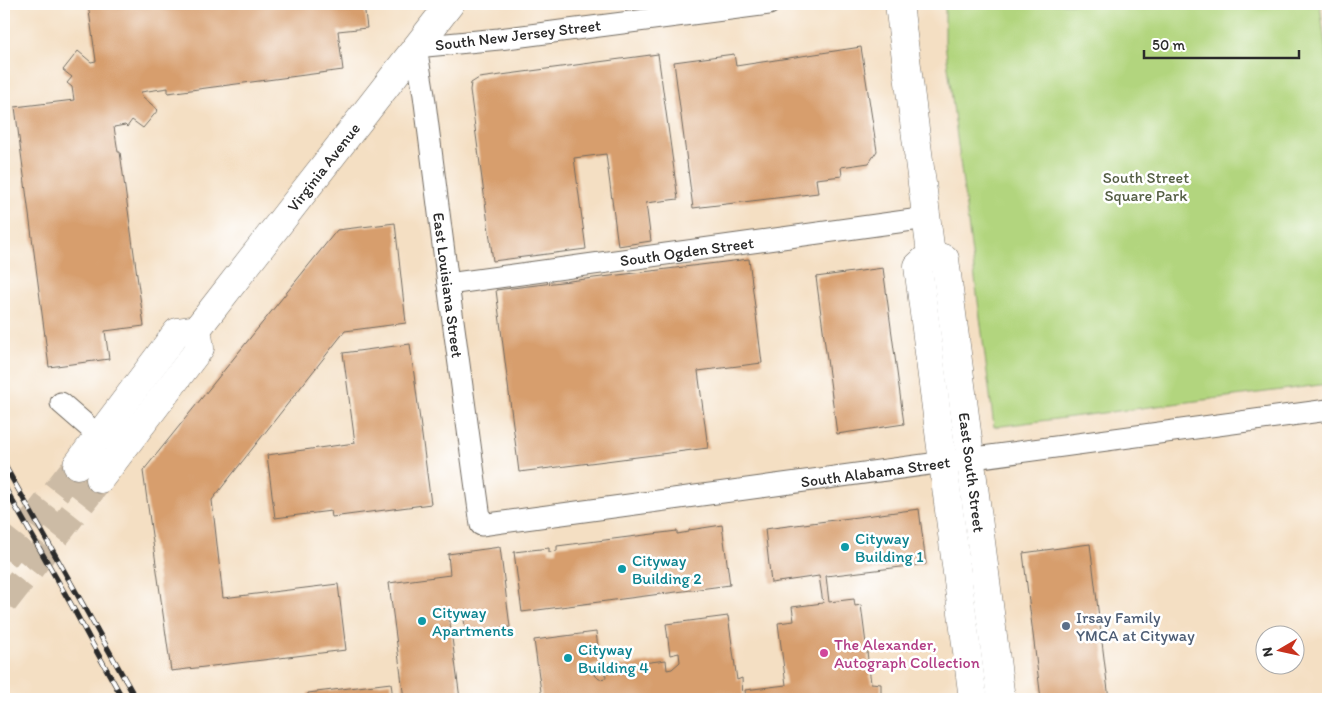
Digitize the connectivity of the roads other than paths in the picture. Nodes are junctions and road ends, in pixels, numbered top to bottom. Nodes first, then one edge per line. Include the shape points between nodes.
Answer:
1 (450, 4) edge
2 (769, 4) edge
3 (899, 4) edge
4 (416, 47) junction
5 (926, 218) junction
6 (931, 254) junction
7 (448, 284) junction
8 (197, 329) junction
9 (61, 403) dead end
10 (1328, 410) edge
11 (99, 436) junction
12 (971, 459) junction
13 (943, 462) junction
14 (481, 525) joint
15 (973, 699) edge
16 (1001, 699) edge

1 - 4 main road, Virginia Avenue
2 - 4 street, South New Jersey Street
3 - 5 main road
4 - 7 street, East Louisiana Street
4 - 8 main road, Virginia Avenue
5 - 6 main road
5 - 7 street, South Ogden Street
6 - 12 main road, East South Street via 945,259
6 - 13 main road, East South Street via 918,266
7 - 14 street, East Louisiana Street
8 - 11 main road via 177,332
8 - 11 main road via 200,348 89,472
9 - 11 street
10 - 12 street, South Alabama Street
12 - 13 street, South Alabama Street
12 - 16 main road, East South Street
13 - 14 street, South Alabama Street
13 - 15 main road, East South Street

